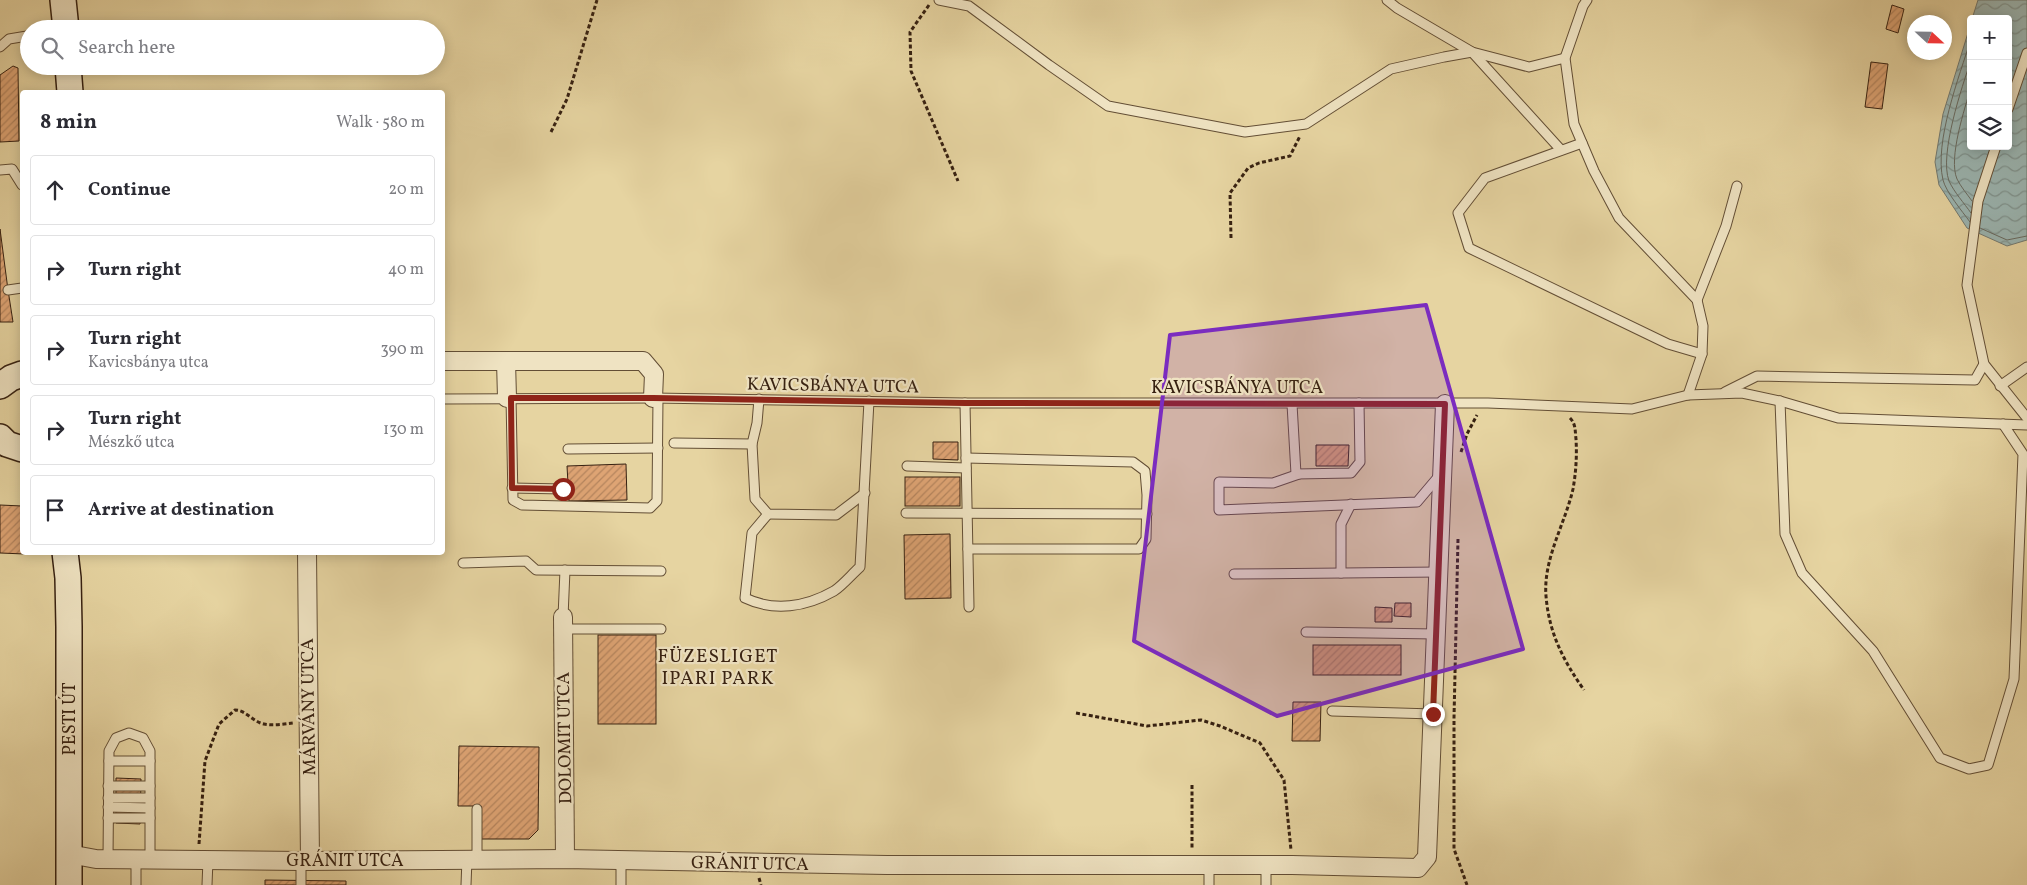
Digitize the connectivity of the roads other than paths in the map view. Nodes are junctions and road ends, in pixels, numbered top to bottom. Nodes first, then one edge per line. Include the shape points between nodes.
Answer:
1 (63, 0) edge
2 (939, 0) edge
3 (1387, 0) edge
4 (1587, 0) edge
5 (65, 20) edge
6 (20, 37) edge
7 (0, 47) edge
8 (1472, 52) junction
9 (2027, 53) edge
10 (1565, 58) junction
11 (69, 75) edge
12 (70, 90) edge
13 (2009, 105) edge
14 (1582, 143) junction
15 (1561, 150) junction
16 (1995, 150) edge
17 (0, 170) edge
18 (20, 182) edge
19 (1737, 186) dead end
20 (20, 288) edge
21 (8, 290) dead end
22 (1697, 300) junction
23 (1702, 354) junction
24 (445, 361) edge
25 (506, 361) junction
26 (1984, 364) junction
27 (2027, 368) edge
28 (2000, 386) junction
29 (1721, 394) junction
30 (1688, 395) junction
31 (445, 398) edge
32 (509, 398) junction
33 (656, 398) junction
34 (759, 399) junction
35 (869, 401) junction
36 (1780, 401) junction
37 (965, 403) junction
38 (1292, 404) junction
39 (1359, 404) junction
40 (1445, 404) junction
41 (2027, 418) edge
42 (2003, 424) junction
43 (2027, 425) edge
44 (674, 443) dead end
45 (752, 444) junction
46 (658, 448) junction
47 (568, 449) dead end
48 (966, 463) junction
49 (907, 466) dead end
50 (1443, 472) junction
51 (1299, 474) junction
52 (512, 488) junction
53 (563, 489) dead end
54 (865, 493) junction
55 (1351, 504) junction
56 (967, 513) junction
57 (768, 514) junction
58 (906, 514) dead end
59 (1147, 514) junction
60 (968, 549) junction
61 (65, 555) edge
62 (307, 555) edge
63 (463, 563) dead end
64 (565, 570) junction
65 (661, 571) dead end
66 (1439, 572) junction
67 (1341, 573) junction
68 (1234, 574) dead end
69 (969, 607) dead end
70 (563, 623) junction
71 (661, 629) dead end
72 (1306, 632) dead end
73 (1436, 634) junction
74 (1332, 711) dead end
75 (1433, 714) junction
76 (150, 760) junction
77 (109, 761) junction
78 (108, 786) junction
79 (150, 786) junction
80 (108, 798) junction
81 (150, 798) junction
82 (108, 808) junction
83 (150, 808) junction
84 (477, 809) dead end
85 (108, 818) junction
86 (150, 818) junction
87 (69, 854) junction
88 (108, 859) junction
89 (143, 859) junction
90 (472, 859) junction
91 (565, 859) junction
92 (203, 860) junction
93 (621, 860) junction
94 (306, 861) junction
95 (1201, 865) junction
96 (1266, 865) junction
97 (69, 885) edge
98 (136, 885) edge
99 (208, 885) edge
100 (301, 885) edge
101 (466, 885) edge
102 (621, 885) edge
103 (1209, 885) edge
104 (1266, 885) edge

1 - 5 main road
2 - 8 lane via 969,6 1108,106 1245,132 1306,124 1391,70
3 - 8 lane
4 - 10 lane
6 - 7 lane via 9,39
8 - 10 lane via 1529,67
8 - 15 lane
9 - 13 lane
10 - 14 lane via 1574,124
11 - 12 main road
14 - 15 lane
14 - 22 lane via 1619,218
15 - 23 lane via 1485,178 1458,214 1469,248 1668,344
16 - 26 lane via 1978,201 1967,285
17 - 18 lane via 12,170
19 - 22 lane via 1726,226
20 - 21 lane
22 - 23 lane via 1703,326
23 - 30 lane
24 - 25 street
25 - 32 street
25 - 33 street via 643,361 654,374
26 - 28 lane
26 - 29 lane via 1975,380 1757,376
27 - 28 lane
28 - 41 lane
29 - 30 lane, KAVICSBÁNYA UTCA
29 - 36 lane, KAVICSBÁNYA UTCA via 1742,393
30 - 40 lane, KAVICSBÁNYA UTCA via 1632,409
31 - 32 lane, KAVICSBÁNYA UTCA
32 - 33 lane, KAVICSBÁNYA UTCA
32 - 52 lane
33 - 34 lane, KAVICSBÁNYA UTCA
33 - 46 lane
34 - 35 lane, KAVICSBÁNYA UTCA
34 - 45 lane via 758,423
35 - 37 lane, KAVICSBÁNYA UTCA
35 - 54 lane
36 - 42 lane, KAVICSBÁNYA UTCA via 1838,418
36 - 42 lane via 1786,534 1802,573 1873,651 1940,758 1969,770 1988,765 2014,679 2023,454
37 - 38 lane, KAVICSBÁNYA UTCA
37 - 48 lane
38 - 39 lane, KAVICSBÁNYA UTCA
38 - 51 lane via 1296,474
39 - 40 lane, KAVICSBÁNYA UTCA
39 - 51 lane via 1360,462 1351,472
40 - 50 street
42 - 43 lane, KAVICSBÁNYA UTCA
44 - 45 lane
45 - 57 lane via 755,499
46 - 47 lane
46 - 52 lane via 656,501 650,508 522,505 513,500
48 - 49 lane
48 - 56 lane
48 - 59 lane via 1134,462 1145,471
50 - 55 lane via 1417,502
50 - 66 street
51 - 55 lane via 1273,483 1219,482 1219,510
52 - 53 lane
54 - 57 lane via 836,515
54 - 57 lane via 860,567 835,590 794,606 759,604 745,598 752,533
55 - 67 lane via 1341,524
56 - 58 lane
56 - 59 lane
56 - 60 lane
59 - 60 lane via 1146,539 1139,549
60 - 69 lane
61 - 87 main road, PESTI ÚT via 70,627
62 - 94 street, MÁRVÁNY UTCA via 309,723
63 - 64 lane via 526,561 536,570
64 - 65 lane
64 - 70 lane
66 - 67 lane
66 - 73 street
67 - 68 lane
70 - 71 lane
70 - 91 street, DOLOMIT UTCA
72 - 73 lane
73 - 75 street
74 - 75 lane
75 - 96 street, GRÁNIT UTCA via 1427,857 1418,868
76 - 77 lane
76 - 77 lane via 147,744 136,734 129,733 111,744
76 - 79 lane
77 - 78 lane
78 - 79 lane
78 - 80 lane
79 - 81 lane
80 - 81 lane
80 - 82 lane
81 - 83 lane
82 - 83 lane
82 - 85 lane
83 - 86 lane
84 - 90 lane
85 - 86 lane
85 - 88 lane
86 - 89 lane
87 - 88 street, GRÁNIT UTCA
87 - 97 main road, PESTI ÚT
88 - 89 street, GRÁNIT UTCA
89 - 92 street, GRÁNIT UTCA
89 - 98 lane
90 - 91 street, GRÁNIT UTCA
90 - 94 street, GRÁNIT UTCA
90 - 101 lane
91 - 93 street, GRÁNIT UTCA
92 - 94 street, GRÁNIT UTCA
92 - 99 lane
93 - 95 street, GRÁNIT UTCA
93 - 102 lane
94 - 100 lane
95 - 96 street, GRÁNIT UTCA
95 - 103 lane
96 - 104 lane

